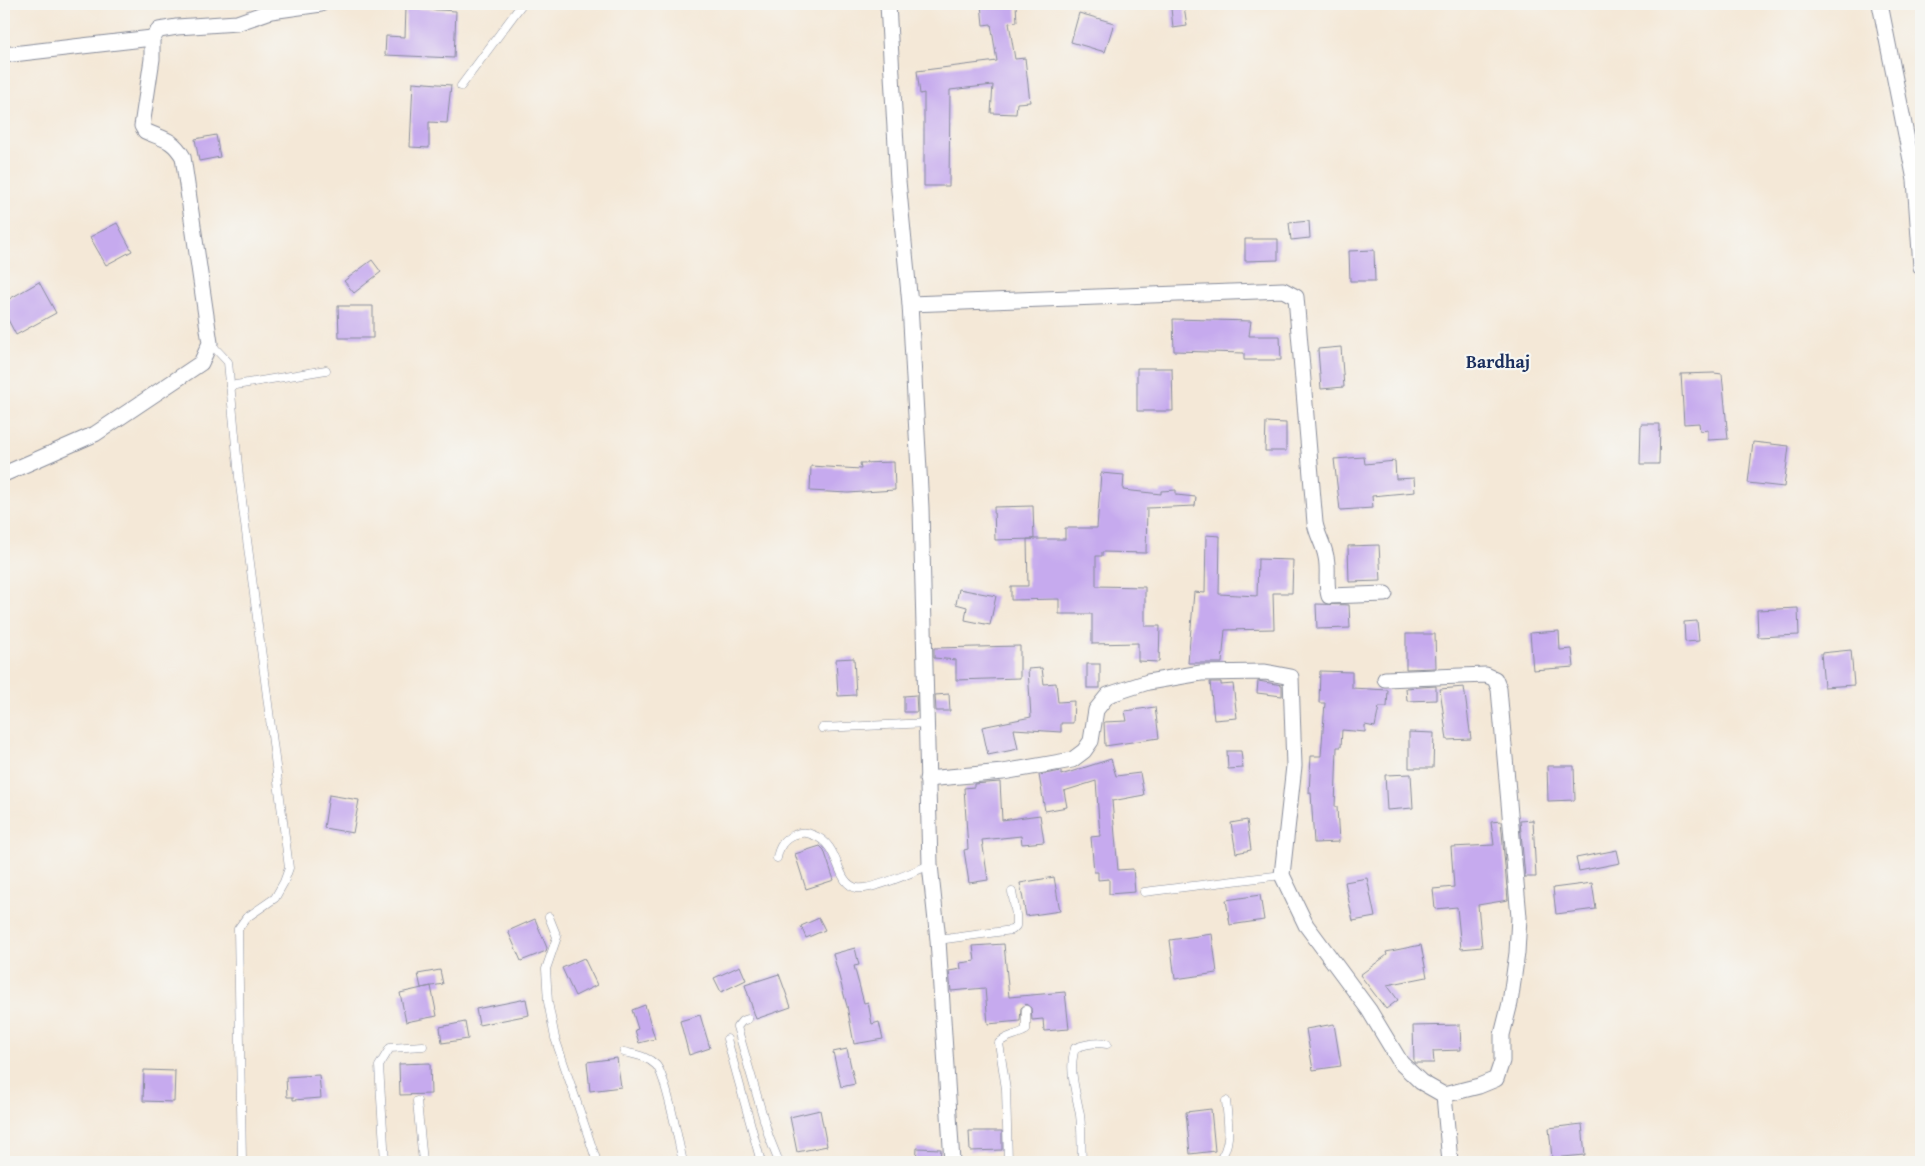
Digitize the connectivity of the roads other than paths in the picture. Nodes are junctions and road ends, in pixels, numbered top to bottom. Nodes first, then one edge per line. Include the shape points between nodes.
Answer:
1 (321, 4) edge
2 (522, 4) edge
3 (888, 4) edge
4 (1880, 4) edge
5 (152, 38) junction
6 (4, 54) edge
7 (461, 86) dead end
8 (1921, 267) edge
9 (910, 304) junction
10 (210, 342) junction
11 (326, 370) dead end
12 (230, 386) junction
13 (4, 474) edge
14 (1386, 594) dead end
15 (1384, 679) dead end
16 (928, 722) junction
17 (822, 728) dead end
18 (927, 779) junction
19 (777, 858) dead end
20 (930, 865) junction
21 (1282, 875) junction
22 (1012, 892) dead end
23 (1144, 892) dead end
24 (549, 917) dead end
25 (938, 940) junction
26 (1026, 1010) dead end
27 (748, 1019) dead end
28 (727, 1039) dead end
29 (1107, 1044) dead end
30 (423, 1046) dead end
31 (624, 1052) dead end
32 (1444, 1095) junction
33 (417, 1101) dead end
34 (1226, 1101) dead end
35 (242, 1162) edge
36 (385, 1162) edge
37 (423, 1162) edge
38 (597, 1162) edge
39 (683, 1162) edge
40 (761, 1162) edge
41 (779, 1162) edge
42 (952, 1162) edge
43 (1008, 1162) edge
44 (1082, 1162) edge
45 (1218, 1162) edge
46 (1450, 1162) edge

1 - 5 street via 271,11 237,23 159,30
2 - 7 lane
3 - 9 street via 898,181
4 - 8 street via 1915,180
5 - 6 street
5 - 10 street via 142,126 145,131 177,147 182,157
9 - 14 street via 1283,290 1291,293 1296,297 1315,523 1327,557 1329,596
9 - 16 street
10 - 12 lane via 228,362
10 - 13 street via 201,363 95,434
11 - 12 lane
12 - 35 lane via 289,868 275,898 246,918 238,929
15 - 32 street via 1486,675 1495,678 1499,689 1519,917 1510,1003 1502,1035 1502,1061 1496,1079
16 - 17 lane
16 - 18 street
18 - 20 street
18 - 21 street via 1002,772 1072,760 1091,741 1096,710 1108,695 1148,682 1201,673 1265,672 1291,677 1294,766
19 - 20 lane via 779,847 786,840 807,832 827,843 847,884 858,888 869,888
20 - 25 street
21 - 23 lane
21 - 32 street via 1306,925 1369,1010 1401,1063 1421,1082
22 - 25 lane via 1016,926 1012,930
24 - 38 lane via 557,937 546,968 555,1038
25 - 42 street
26 - 43 lane via 1026,1030 1006,1036 999,1043 1006,1089
27 - 41 lane via 737,1028
28 - 40 lane
29 - 44 lane via 1075,1048 1073,1055 1072,1079 1080,1114
30 - 36 lane via 390,1048 379,1066
31 - 39 lane via 639,1055 658,1067
32 - 46 street
33 - 37 lane
34 - 45 lane via 1229,1142

